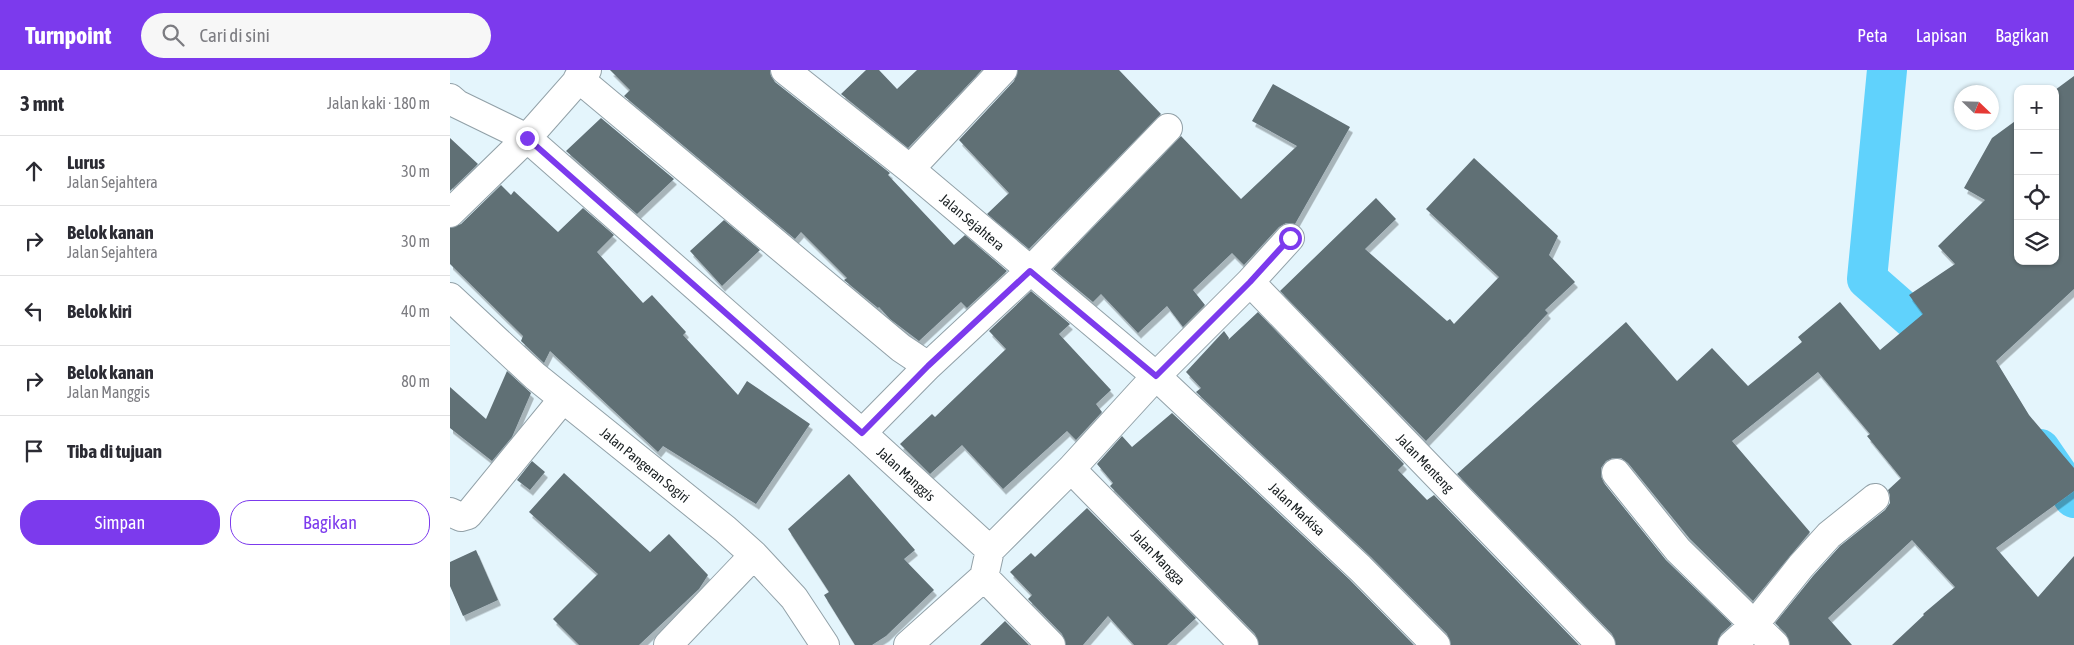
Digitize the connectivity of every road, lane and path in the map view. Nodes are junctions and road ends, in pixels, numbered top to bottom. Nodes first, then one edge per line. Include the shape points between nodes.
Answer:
1 (1003, 70) edge
2 (796, 73) edge
3 (583, 74) edge
4 (450, 98) edge
5 (1168, 128) dead end
6 (527, 138) junction
7 (910, 169) junction
8 (450, 212) edge
9 (1290, 238) dead end
10 (1030, 271) junction
11 (1250, 282) junction
12 (450, 298) edge
13 (928, 366) junction
14 (1156, 376) junction
15 (563, 399) junction
16 (862, 433) junction
17 (1071, 468) junction
18 (1616, 473) dead end
19 (1875, 498) dead end
20 (450, 512) edge
21 (990, 550) junction
22 (754, 555) junction
23 (984, 577) junction
24 (1754, 625) junction
25 (668, 645) edge
26 (825, 645) edge
27 (908, 645) edge
28 (1051, 645) edge
29 (1244, 645) edge
30 (1436, 645) edge
31 (1601, 645) edge
32 (1732, 645) edge
33 (1775, 645) edge

1 - 7 street
2 - 7 street, Jalan Sejahtera
3 - 6 street
3 - 13 street via 901,348
4 - 6 street, Jalan Manggis
5 - 10 street
6 - 8 street
6 - 16 street, Jalan Manggis
7 - 10 street, Jalan Sejahtera
9 - 11 street
10 - 13 street
10 - 14 street, Jalan Sejahtera
11 - 14 street
11 - 31 street, Jalan Menteng
12 - 15 street, Jalan Pangeran Sogiri
13 - 16 street
14 - 17 street
14 - 30 street, Jalan Markisa via 1360,568
15 - 20 street via 468,514 461,517
15 - 22 street, Jalan Pangeran Sogiri
16 - 21 street, Jalan Manggis
17 - 21 street
17 - 29 street, Jalan Mangga
18 - 24 street via 1678,550
19 - 24 street via 1829,535
21 - 23 street
22 - 25 street
22 - 26 street, Jalan Pangeran Sogiri via 794,598
23 - 27 street
23 - 28 street
24 - 32 street
24 - 33 street

